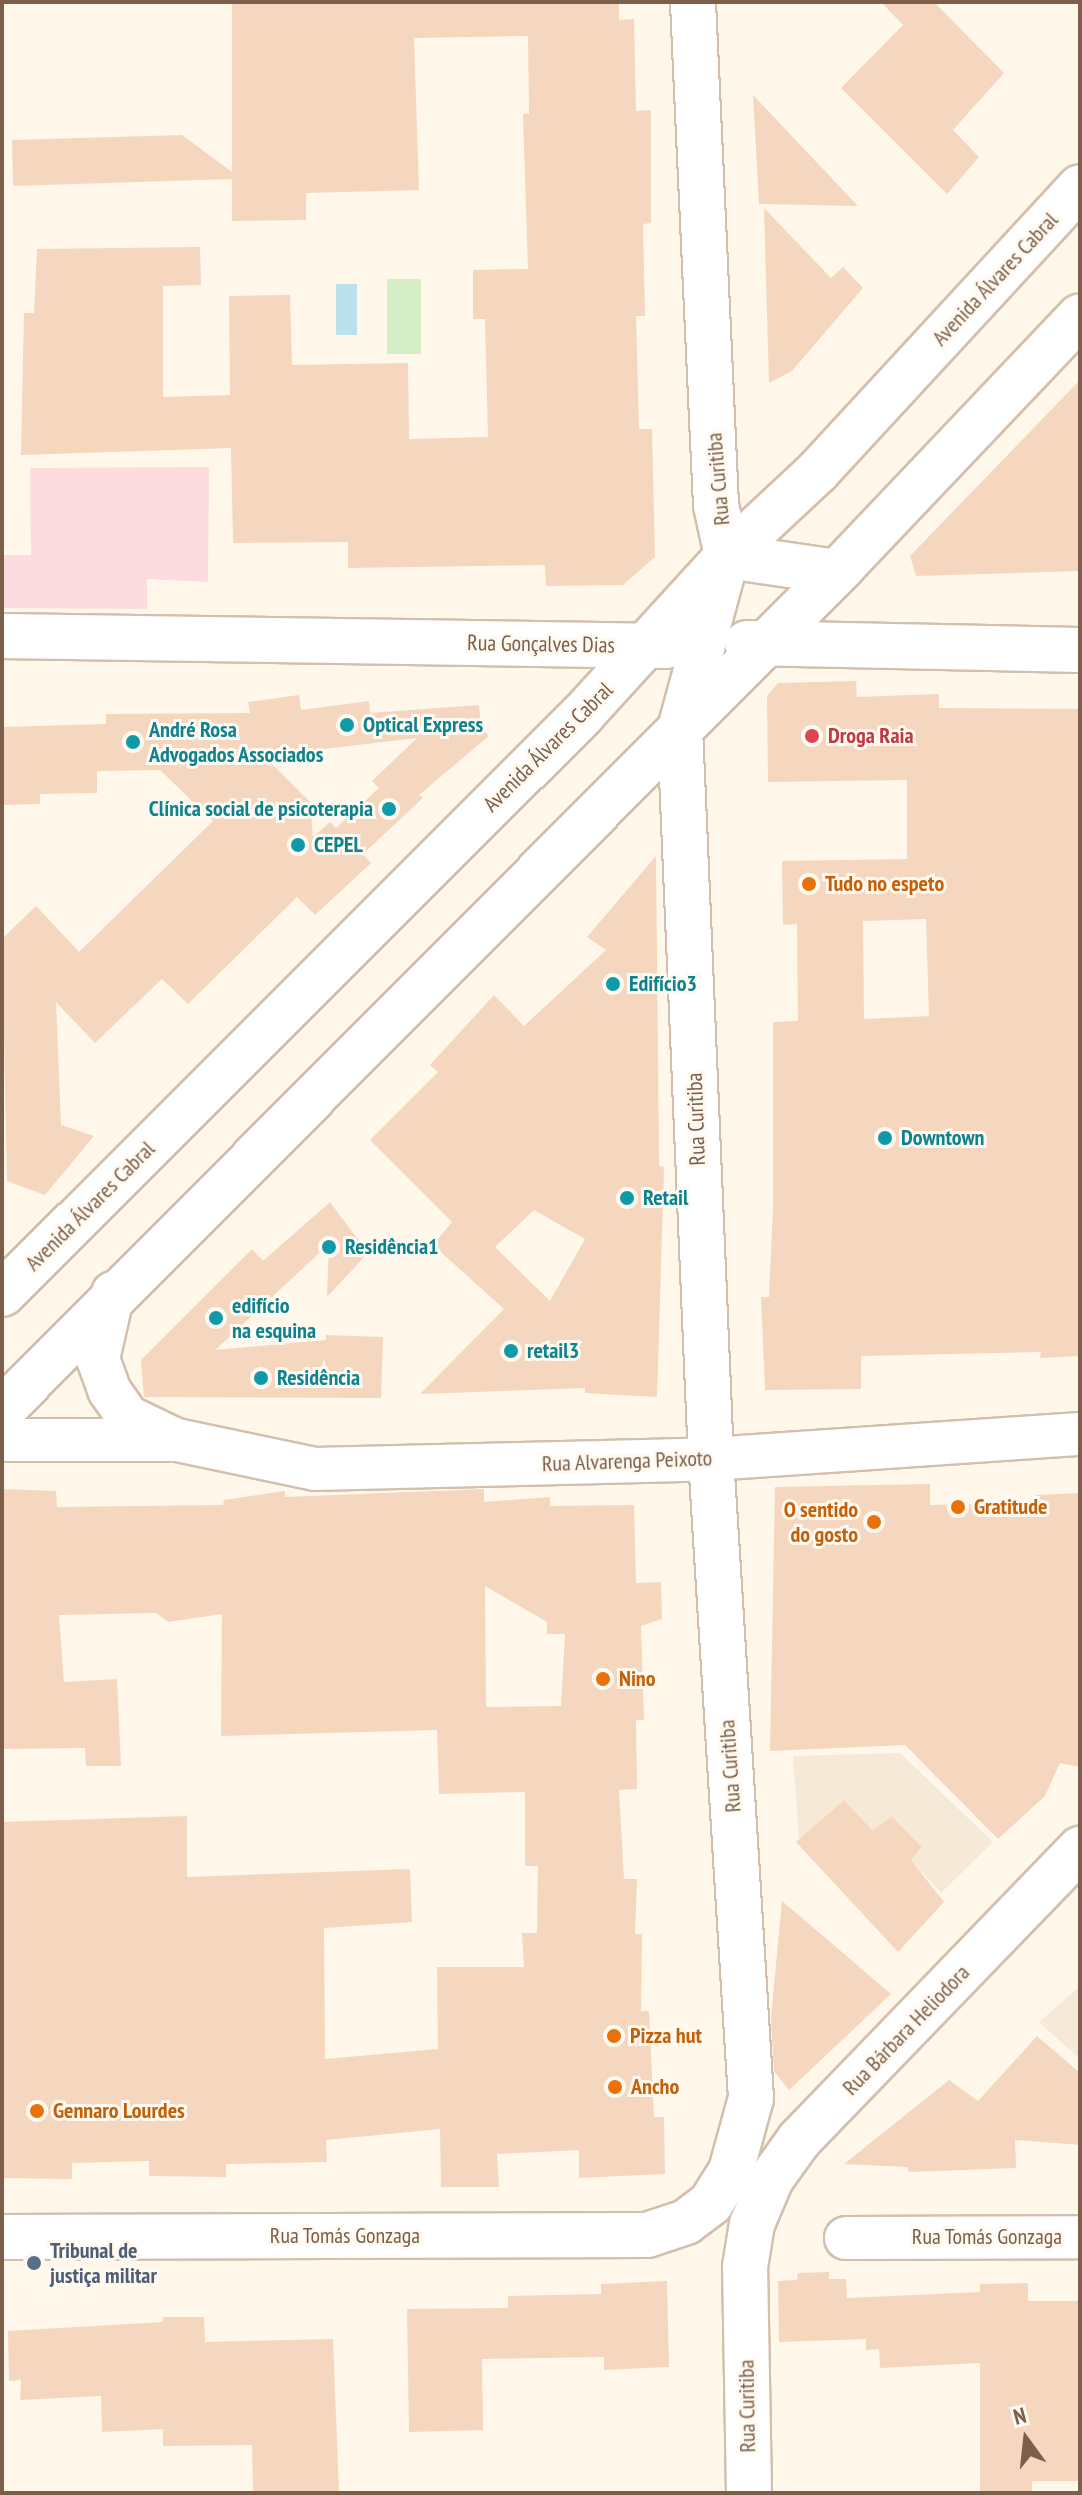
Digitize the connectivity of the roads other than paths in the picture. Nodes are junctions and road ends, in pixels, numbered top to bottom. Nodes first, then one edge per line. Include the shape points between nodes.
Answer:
1 (693, 2) edge
2 (1080, 187) edge
3 (1080, 316) edge
4 (727, 556) junction
5 (837, 572) junction
6 (2, 636) edge
7 (765, 642) junction
8 (648, 646) junction
9 (702, 646) junction
10 (1080, 650) edge
11 (680, 729) junction
12 (8, 1283) edge
13 (113, 1293) junction
14 (2, 1410) edge
15 (1080, 1434) edge
16 (2, 1440) edge
17 (177, 1440) junction
18 (711, 1459) junction
19 (1080, 1849) edge
20 (751, 2098) junction
21 (799, 2140) junction
22 (686, 2222) joint
23 (752, 2224) joint
24 (2, 2237) edge
25 (1080, 2237) edge
26 (846, 2238) dead end
27 (749, 2493) edge

1 - 4 street, Rua Curitiba via 716,505
2 - 4 street, Avenida Álvares Cabral via 818,471
3 - 5 street
4 - 5 street
4 - 8 street, Avenida Álvares Cabral
4 - 9 street, Rua Curitiba
5 - 7 street
6 - 8 street, Rua Gonçalves Dias
7 - 9 street, Rua Gonçalves Dias
7 - 10 street, Rua Gonçalves Dias
7 - 11 street
8 - 9 street, Rua Gonçalves Dias
8 - 12 street, Avenida Álvares Cabral
9 - 11 street, Rua Curitiba
11 - 13 street
11 - 18 street, Rua Curitiba
13 - 14 street
13 - 17 street, Rua Alvarenga Peixoto via 98,1359 109,1390 128,1417
15 - 18 street, Rua Alvarenga Peixoto
16 - 17 street, Rua Alvarenga Peixoto
17 - 18 street, Rua Alvarenga Peixoto via 315,1469
18 - 20 street, Rua Curitiba
19 - 21 street, Rua Bárbara Heliodora
20 - 21 street via 764,2125
20 - 22 street, Rua Curitiba via 731,2171 711,2203
21 - 23 street, Rua Bárbara Heliodora via 771,2179
22 - 24 street, Rua Tomás Gonzaga via 647,2235
23 - 27 street, Rua Curitiba via 745,2281
25 - 26 street, Rua Tomás Gonzaga

